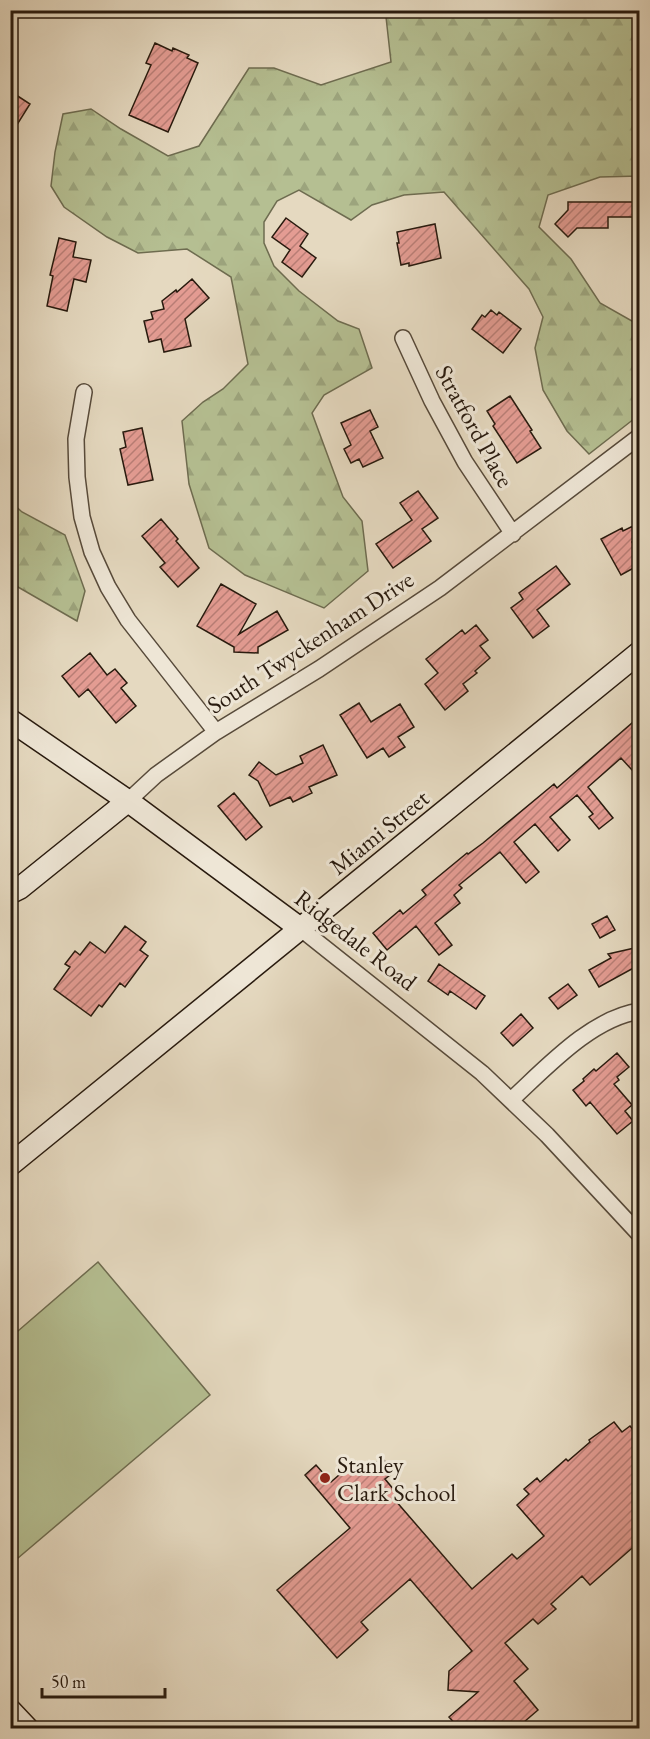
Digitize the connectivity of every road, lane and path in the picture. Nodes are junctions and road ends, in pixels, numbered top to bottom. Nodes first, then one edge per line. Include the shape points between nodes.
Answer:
1 (403, 338) dead end
2 (84, 392) dead end
3 (639, 436) edge
4 (513, 534) junction
5 (639, 652) edge
6 (10, 720) edge
7 (216, 732) junction
8 (128, 801) junction
9 (10, 893) edge
10 (301, 929) junction
11 (639, 1011) edge
12 (512, 1100) junction
13 (10, 1165) edge
14 (639, 1235) edge
15 (10, 1710) edge
16 (27, 1728) edge

1 - 4 street, Stratford Place via 465,462
2 - 7 street via 76,439 76,477 92,552 128,620
3 - 4 street, South Twyckenham Drive
4 - 7 street, South Twyckenham Drive via 380,630
5 - 10 street, Miami Street
6 - 8 street, Ridgedale Road
7 - 8 street, South Twyckenham Drive via 156,775
8 - 9 street, South Twyckenham Drive
8 - 10 street, Ridgedale Road
10 - 12 street, Ridgedale Road
10 - 13 street, Miami Street
11 - 12 street via 593,1029
12 - 14 street, Ridgedale Road
15 - 16 street

